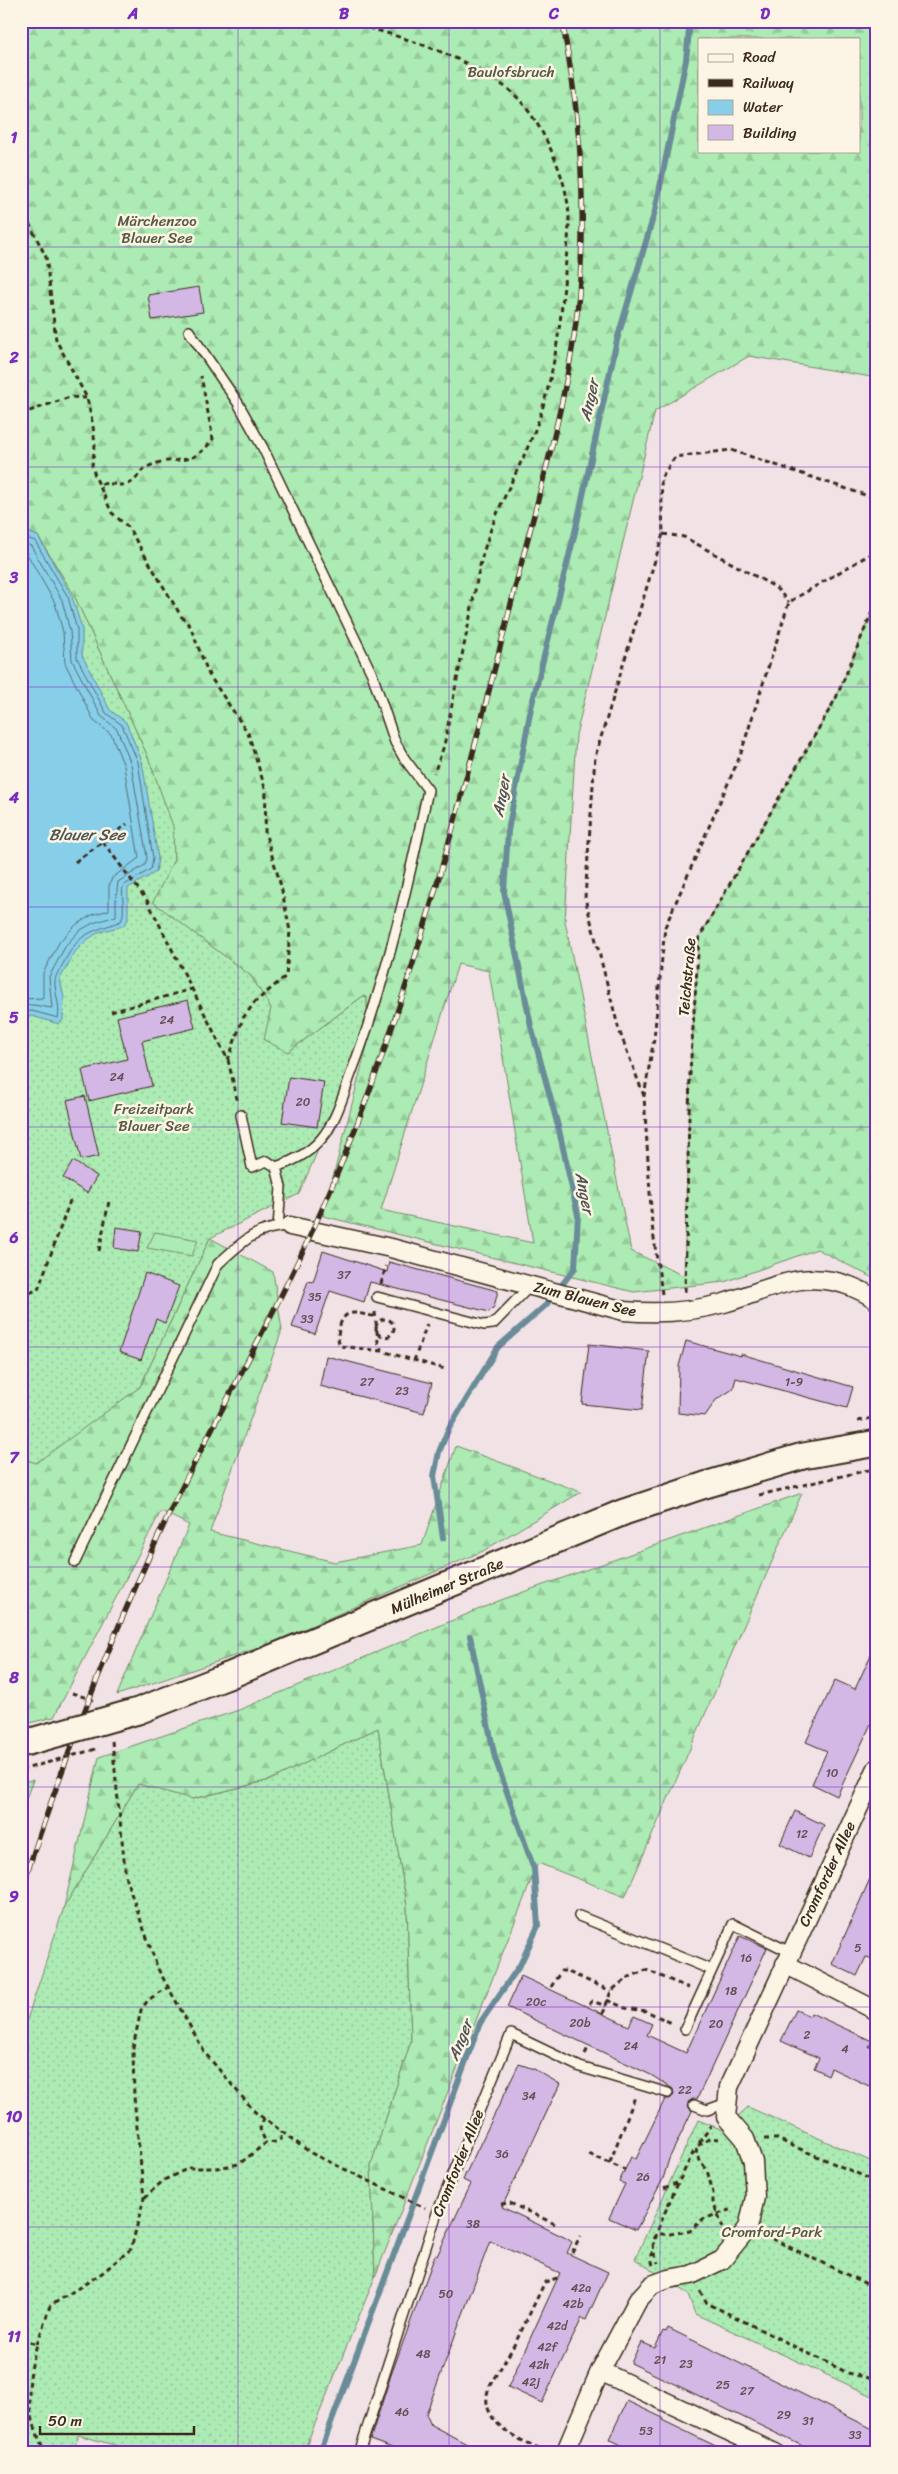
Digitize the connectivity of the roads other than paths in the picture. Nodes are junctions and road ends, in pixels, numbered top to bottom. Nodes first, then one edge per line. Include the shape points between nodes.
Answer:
1 (189, 331) dead end
2 (241, 1115) dead end
3 (276, 1167) junction
4 (284, 1226) junction
5 (535, 1287) junction
6 (377, 1297) road end
7 (877, 1301) edge
8 (877, 1443) edge
9 (75, 1562) dead end
10 (21, 1744) edge
11 (877, 1768) edge
12 (580, 1916) dead end
13 (787, 1958) junction
14 (712, 1970) junction
15 (877, 2011) edge
16 (684, 2029) road end
17 (668, 2093) dead end
18 (694, 2105) dead end
19 (727, 2110) junction
20 (600, 2371) junction
21 (358, 2453) edge
22 (565, 2453) edge
23 (775, 2453) edge

1 - 3 lane via 238,403 263,448 372,674 395,742 428,790 409,880 366,1032 334,1119 314,1146
2 - 3 lane via 252,1166 267,1161
3 - 4 lane via 282,1187
4 - 5 street, Zum Blauen See via 391,1248
4 - 9 lane via 255,1233 218,1264
5 - 6 lane via 493,1324 470,1322
5 - 7 street, Zum Blauen See via 624,1311 665,1312 723,1304 796,1279 816,1278 836,1281
8 - 10 main road, Mülheimer Straße, bridge via 803,1456 705,1484 624,1512 138,1711
11 - 13 street, Cromforder Allee
12 - 14 lane
13 - 14 lane via 733,1924
13 - 15 street
13 - 19 street, Cromforder Allee via 729,2087
14 - 16 lane
17 - 21 lane, Cromforder Allee via 580,2066 511,2034 437,2213
18 - 19 lane via 707,2110
19 - 20 street via 745,2139 753,2162 755,2197 748,2228 722,2260 690,2275 666,2272 652,2285 638,2300
20 - 22 street
20 - 23 street

